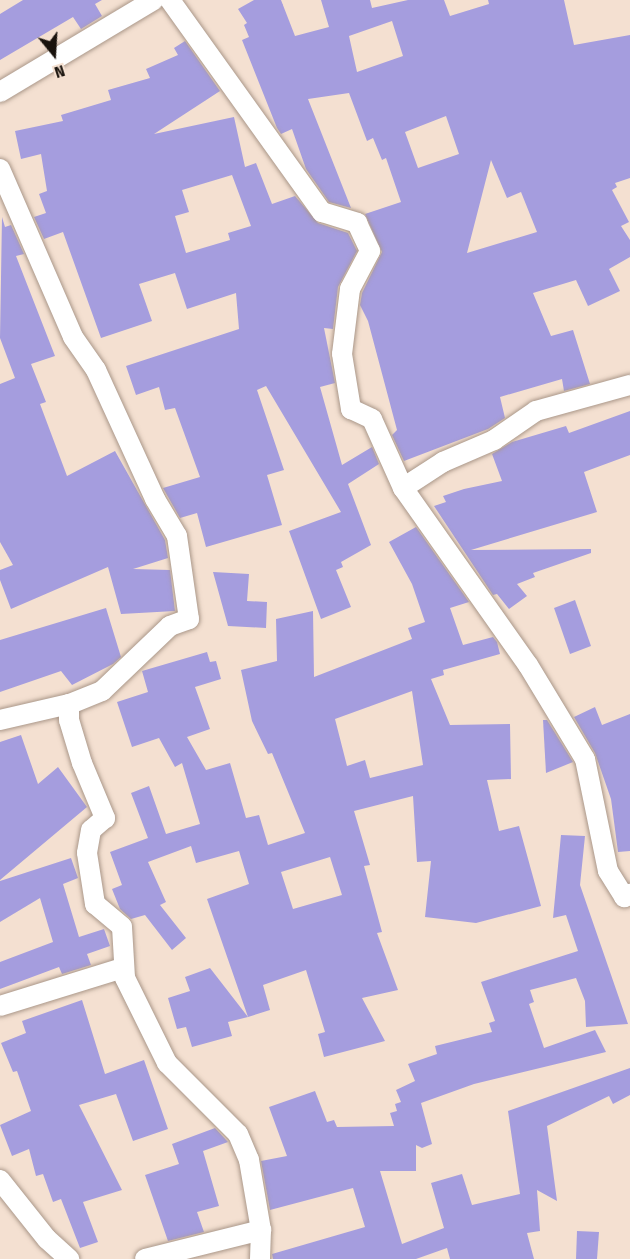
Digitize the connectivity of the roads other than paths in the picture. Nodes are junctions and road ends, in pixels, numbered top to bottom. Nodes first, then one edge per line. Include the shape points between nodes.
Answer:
1 (154, 0) edge
2 (170, 0) edge
3 (0, 92) edge
4 (0, 169) edge
5 (630, 385) edge
6 (403, 488) junction
7 (69, 704) junction
8 (0, 720) edge
9 (630, 894) edge
10 (123, 968) junction
11 (0, 1006) edge
12 (0, 1180) edge
13 (261, 1230) junction
14 (69, 1259) edge
15 (146, 1259) edge
16 (260, 1259) edge

1 - 3 street
2 - 6 street via 322,212 357,223 370,251 348,300 342,354 351,409 372,419
4 - 7 street via 73,337 96,370 155,499 177,536 186,593 189,619 170,626 102,691
5 - 6 street via 536,411 494,440 443,462
6 - 9 street via 528,665 585,759 608,871 624,897
7 - 8 street
7 - 10 street via 69,720 82,763 105,818 91,830 87,853 95,904 122,927
10 - 11 street
10 - 13 street via 166,1063 238,1134 249,1160
12 - 14 street via 47,1239
13 - 15 street
13 - 16 street

